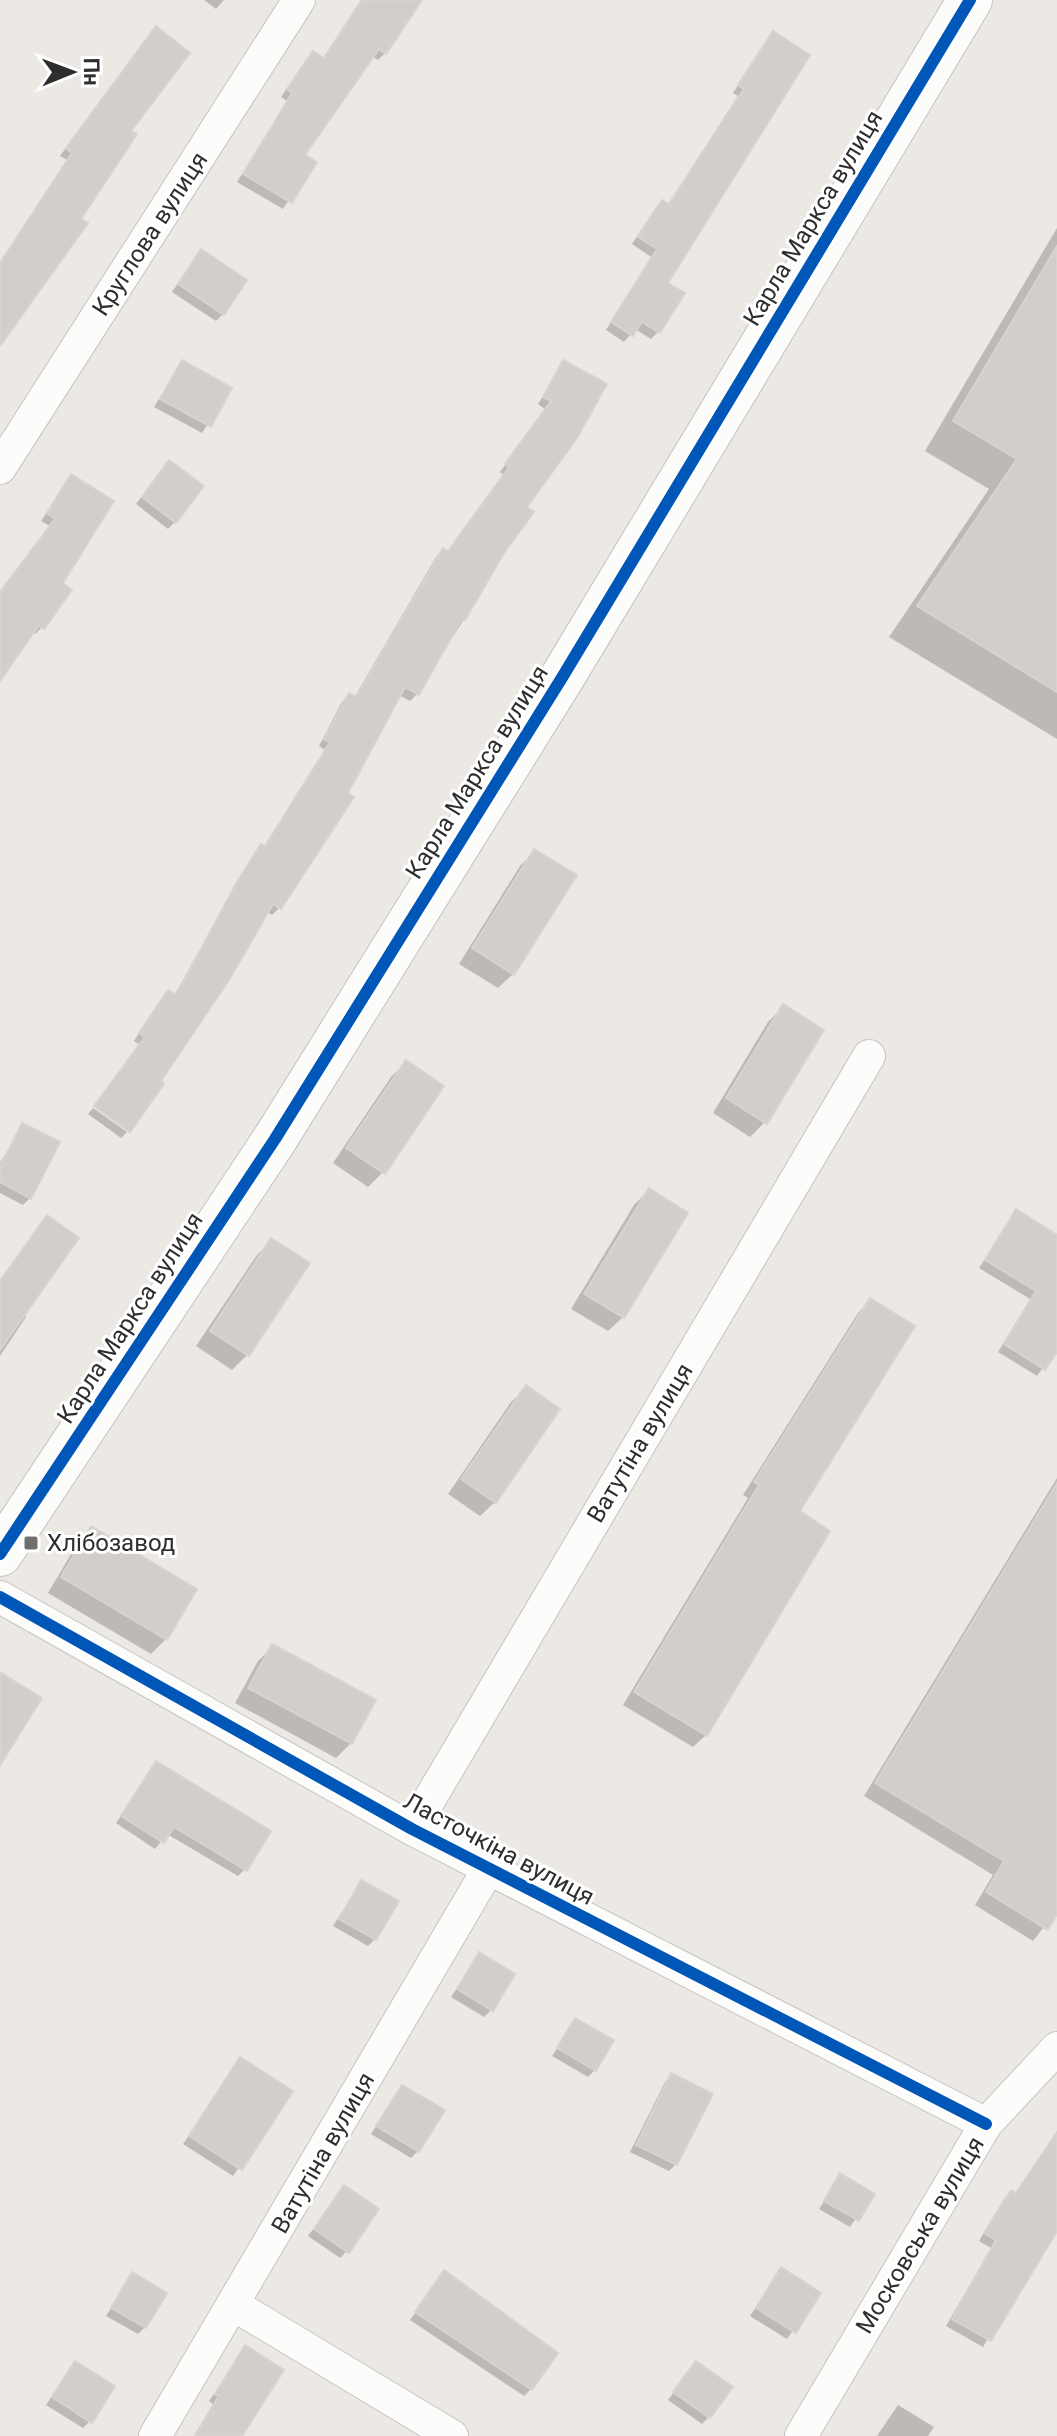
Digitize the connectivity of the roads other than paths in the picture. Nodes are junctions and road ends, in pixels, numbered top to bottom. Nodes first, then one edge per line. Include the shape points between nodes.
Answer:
1 (299, 0) edge
2 (970, 0) edge
3 (0, 468) edge
4 (869, 1056) dead end
5 (0, 1554) edge
6 (0, 1597) edge
7 (412, 1829) junction
8 (489, 1868) junction
9 (1057, 2048) edge
10 (986, 2124) junction
11 (234, 2305) junction
12 (155, 2436) edge
13 (452, 2436) edge
14 (801, 2436) edge

1 - 3 street, Круглова вулиця
2 - 5 street, Карла Маркса вулиця via 571,663 283,1126
4 - 7 street, Ватутіна вулиця
6 - 7 street, Ласточкіна вулиця
7 - 8 street, Ласточкіна вулиця
8 - 10 street, Ласточкіна вулиця
8 - 11 street, Ватутіна вулиця
9 - 10 street, Московська вулиця
10 - 14 street, Московська вулиця
11 - 12 street, Ватутіна вулиця
11 - 13 street

